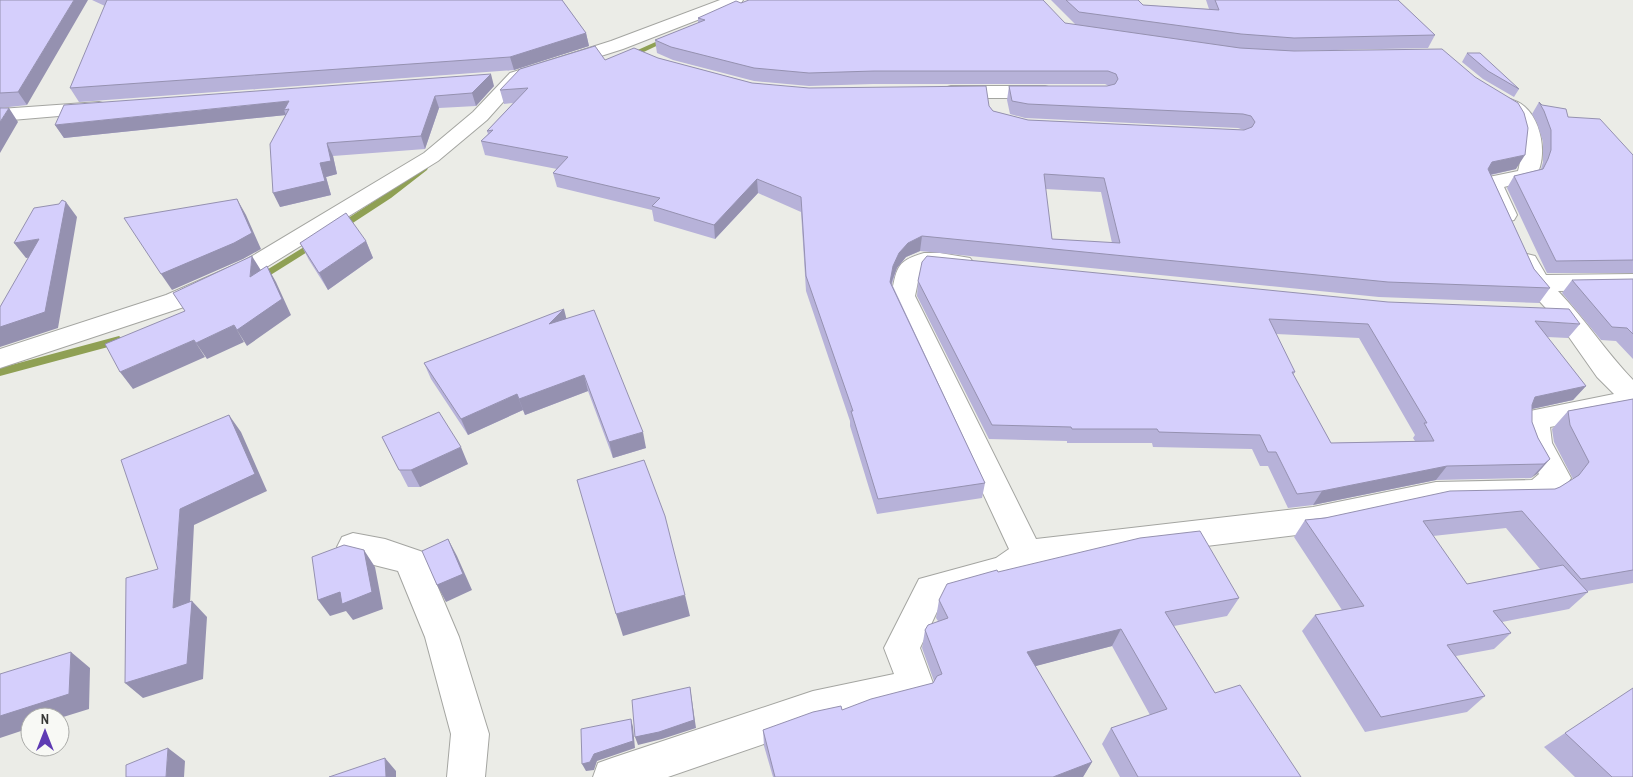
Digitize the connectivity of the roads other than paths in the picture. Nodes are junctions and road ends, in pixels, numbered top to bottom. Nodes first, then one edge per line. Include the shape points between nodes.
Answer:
1 (735, 0) edge
2 (617, 44) junction
3 (641, 55) edge
4 (516, 77) junction
5 (489, 80) edge
6 (930, 92) edge
7 (1066, 92) edge
8 (1487, 93) edge
9 (113, 107) edge
10 (0, 115) edge
11 (988, 266) edge
12 (1633, 282) edge
13 (1537, 283) junction
14 (1536, 313) edge
15 (1566, 314) junction
16 (0, 359) edge
17 (1633, 399) edge
18 (353, 547) edge
19 (1027, 554) junction
20 (466, 777) edge
21 (612, 777) edge

1 - 2 street
2 - 3 street
2 - 4 street
4 - 5 street
4 - 16 street via 480,116 432,157 252,266 175,301
6 - 7 street via 997,101
8 - 13 street via 1518,111 1532,143 1527,175 1492,183
9 - 10 street
11 - 19 street via 921,260 908,272 903,296
12 - 13 street
13 - 15 street
14 - 15 street
15 - 17 street
17 - 19 street via 1535,419 1537,443 1556,478 1538,492 1436,494 1313,520
18 - 20 street via 411,562 442,637 470,734
19 - 21 street via 1005,570 931,589 902,648 916,686 813,709

